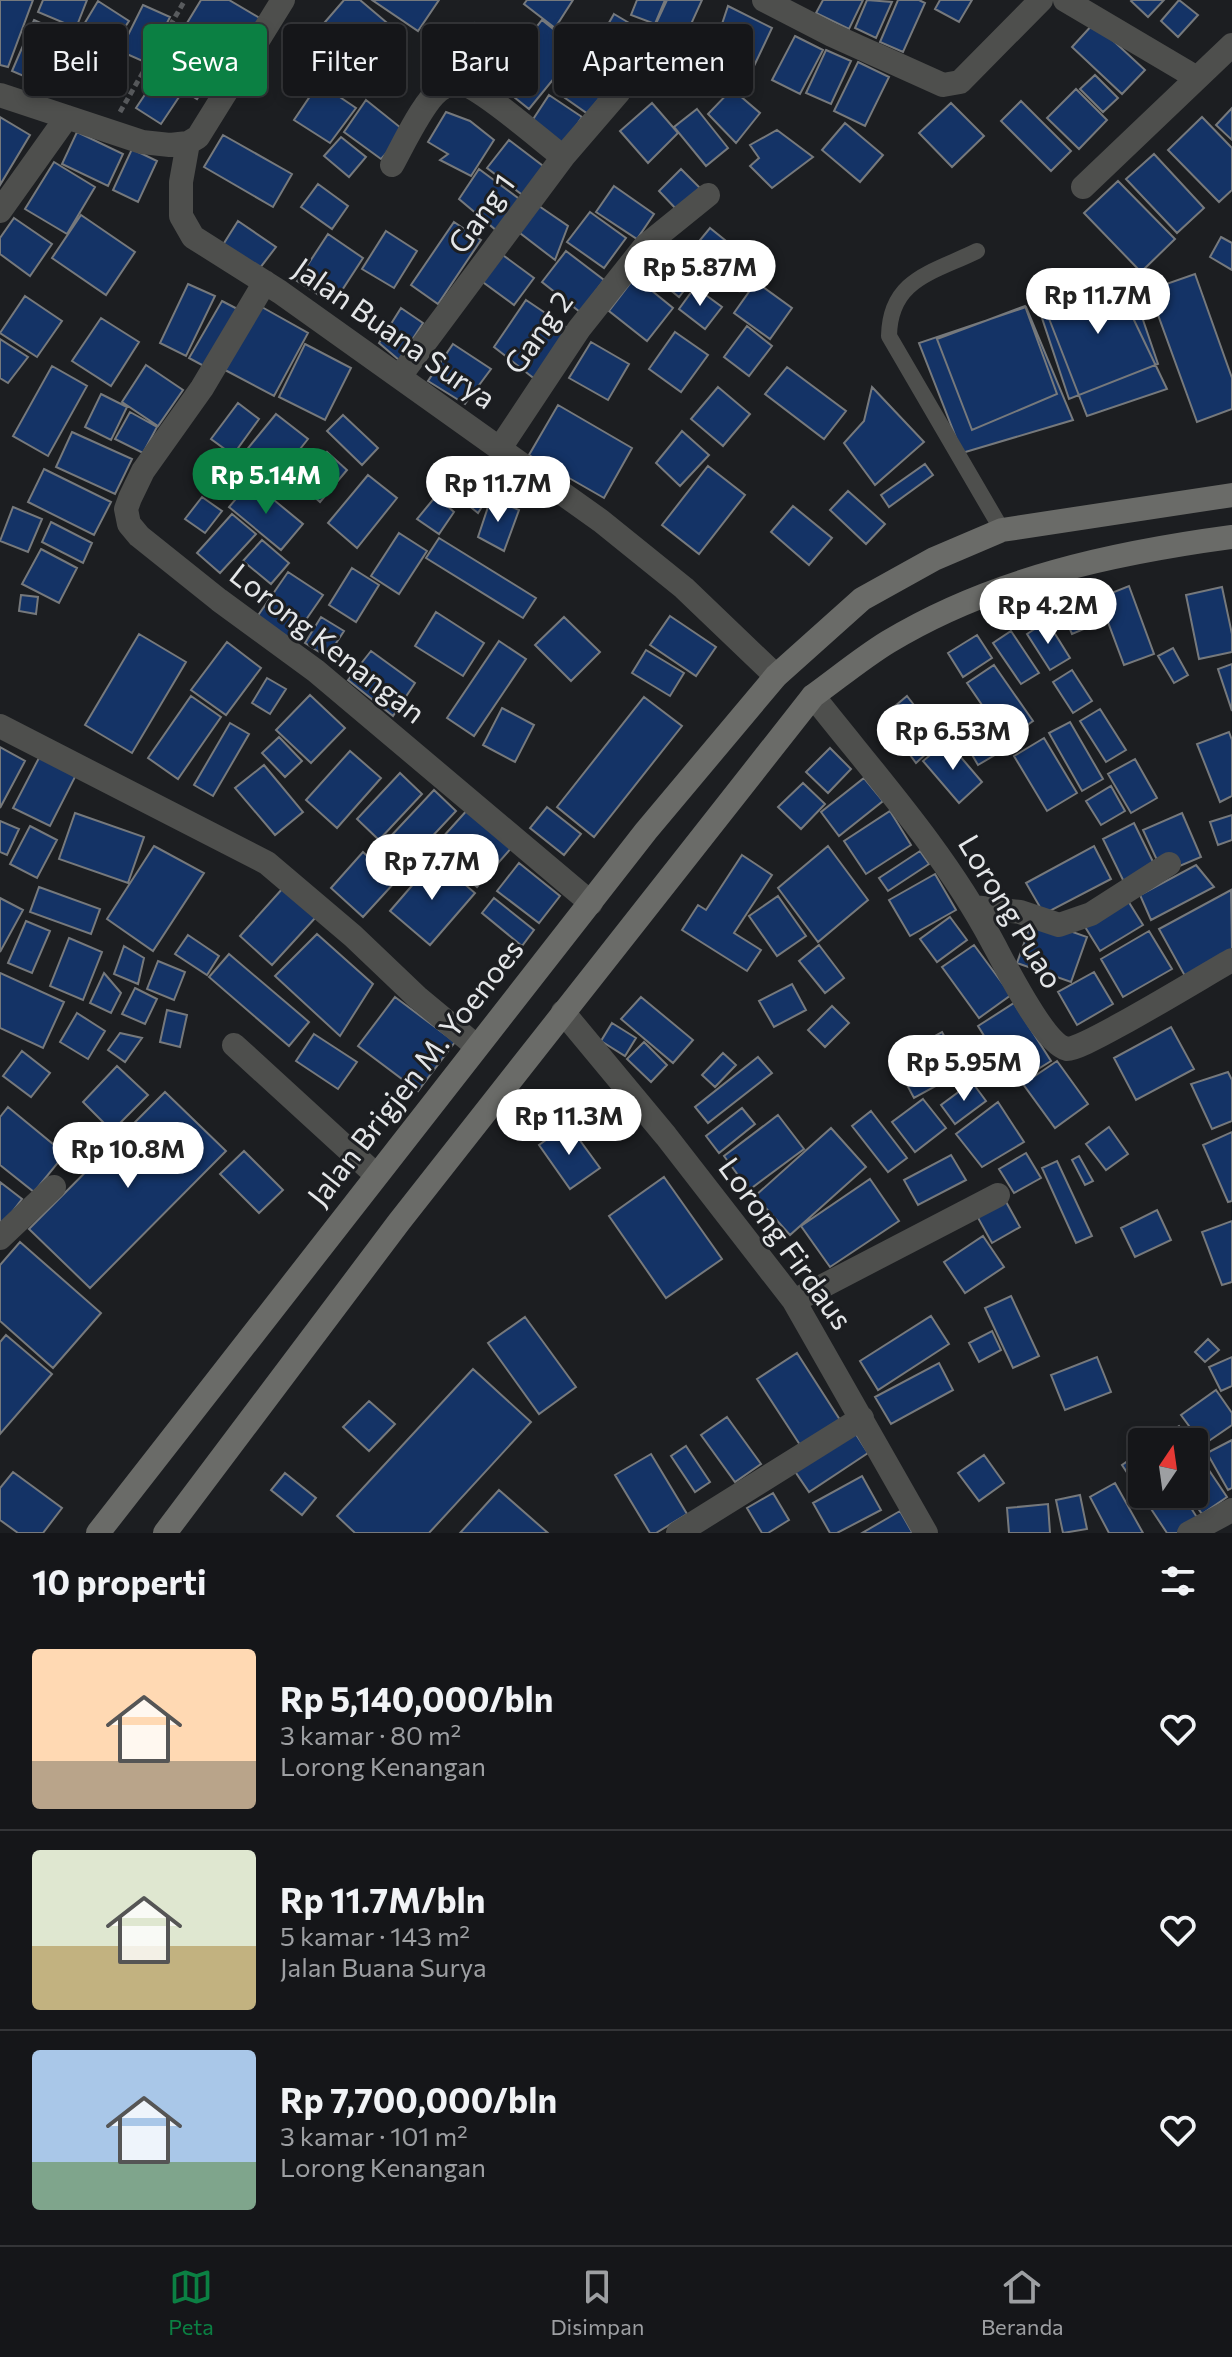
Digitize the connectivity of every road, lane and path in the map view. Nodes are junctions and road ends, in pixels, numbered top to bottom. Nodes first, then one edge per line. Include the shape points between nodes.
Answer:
1 (185, 0) edge
2 (283, 0) edge
3 (764, 0) edge
4 (1041, 0) edge
5 (1065, 0) edge
6 (1232, 45) edge
7 (1197, 78) junction
8 (0, 95) edge
9 (616, 96) edge
10 (67, 117) junction
11 (109, 130) junction
12 (188, 143) junction
13 (563, 157) junction
14 (392, 165) dead end
15 (1083, 187) dead end
16 (708, 195) dead end
17 (0, 211) edge
18 (977, 251) dead end
19 (265, 282) junction
20 (400, 376) junction
21 (500, 448) junction
22 (1232, 495) edge
23 (1002, 530) junction
24 (1232, 537) edge
25 (776, 676) junction
26 (813, 696) junction
27 (0, 726) edge
28 (1169, 864) dead end
29 (591, 903) junction
30 (973, 907) junction
31 (626, 931) junction
32 (1232, 960) edge
33 (563, 1012) junction
34 (234, 1045) dead end
35 (476, 1046) junction
36 (376, 1175) junction
37 (54, 1187) dead end
38 (998, 1195) dead end
39 (0, 1238) edge
40 (794, 1301) junction
41 (862, 1418) junction
42 (1232, 1510) edge
43 (98, 1533) edge
44 (165, 1533) edge
45 (678, 1533) edge
46 (926, 1533) edge
47 (1189, 1533) edge

1 - 11 path
2 - 12 street via 198,137
3 - 4 street via 943,85 960,82
5 - 7 street
6 - 7 street
7 - 15 street
8 - 10 street
9 - 13 street, Gang 1
10 - 11 street
10 - 17 street
11 - 12 street via 157,144
12 - 19 street, Jalan Buana Surya via 181,182 181,216 187,227 193,237
13 - 14 street via 460,83 448,84 433,96
13 - 20 street, Gang 1
16 - 21 street, Gang 2 via 645,246 579,329
18 - 23 lane via 905,287 894,303 889,336
19 - 20 street, Jalan Buana Surya
19 - 29 street, Lorong Kenangan via 202,388 143,471 126,509 129,524 219,600 316,671
20 - 21 street, Jalan Buana Surya
21 - 25 street, Jalan Buana Surya via 672,579
22 - 23 main road, Jalan Brigjen M. Yoenoes
23 - 25 main road, Jalan Brigjen M. Yoenoes via 934,559 862,599
24 - 26 main road via 1094,562 973,598 888,642
25 - 29 main road, Jalan Brigjen M. Yoenoes
26 - 30 street, Lorong Puao via 908,813
26 - 31 main road
27 - 35 street via 267,863
28 - 30 street via 1091,914 1059,925 1020,912
29 - 31 main road
29 - 35 main road, Jalan Brigjen M. Yoenoes
30 - 32 street, Lorong Puao via 1021,996 1066,1049 1101,1036
31 - 33 main road
33 - 40 street, Lorong Firdaus
33 - 44 main road
34 - 36 street
35 - 36 main road, Jalan Brigjen M. Yoenoes
36 - 43 main road, Jalan Brigjen M. Yoenoes
37 - 39 street
38 - 40 street
40 - 41 street, Lorong Firdaus
41 - 45 street
41 - 46 street, Lorong Firdaus
42 - 47 street

